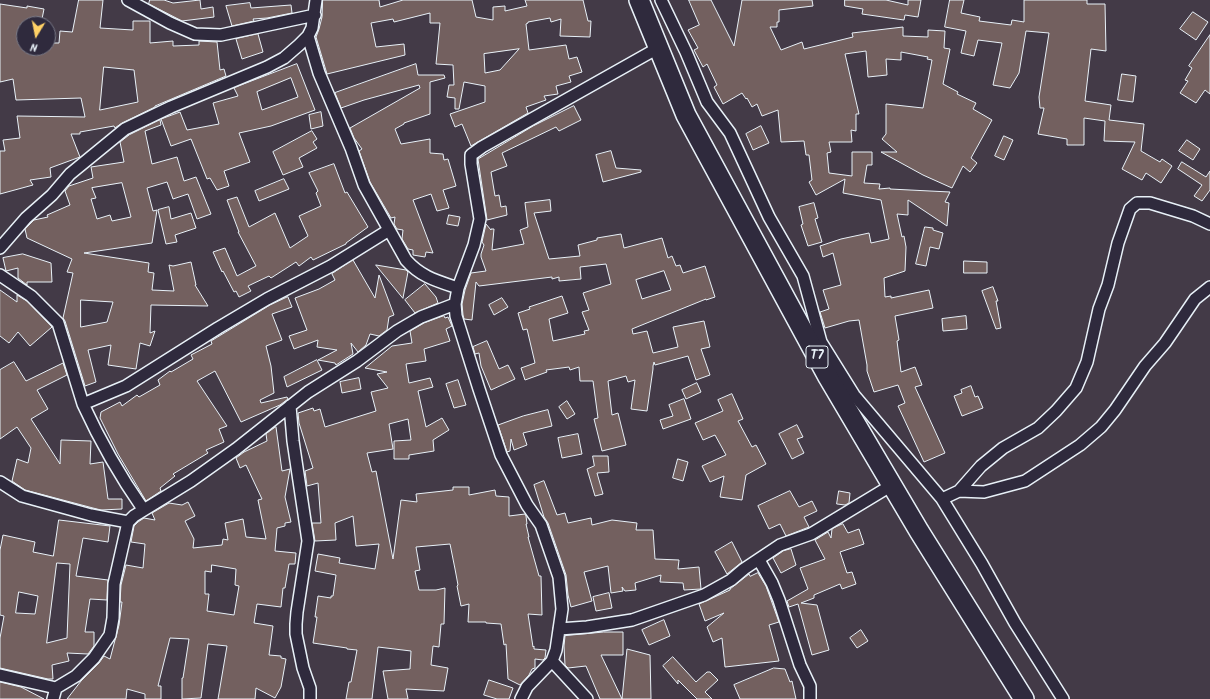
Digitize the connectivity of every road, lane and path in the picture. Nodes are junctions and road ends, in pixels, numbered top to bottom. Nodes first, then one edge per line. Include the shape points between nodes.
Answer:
1 (128, 0) edge
2 (316, 0) edge
3 (639, 0) edge
4 (661, 0) edge
5 (315, 15) junction
6 (308, 36) junction
7 (658, 48) junction
8 (1210, 224) edge
9 (389, 230) junction
10 (0, 248) edge
11 (0, 275) edge
12 (1210, 287) edge
13 (458, 288) junction
14 (455, 304) junction
15 (84, 404) junction
16 (290, 406) junction
17 (0, 482) edge
18 (892, 485) junction
19 (959, 491) junction
20 (942, 499) junction
21 (143, 509) junction
22 (128, 522) junction
23 (759, 560) junction
24 (559, 629) junction
25 (552, 661) junction
26 (0, 675) edge
27 (56, 688) junction
28 (53, 699) edge
29 (310, 699) edge
30 (521, 699) edge
31 (587, 699) edge
32 (810, 699) edge
33 (1024, 699) edge
34 (1063, 699) edge

1 - 5 street via 195,34 221,35
2 - 5 street
3 - 7 highway, T7
4 - 20 street via 706,102 730,133 769,217 803,276 821,342 854,395
5 - 6 street
6 - 9 street via 319,73 364,185
6 - 10 street via 284,58 267,67 124,129 70,174
7 - 13 street via 471,155 480,219 474,245
7 - 18 highway, T7 via 686,115 731,202 828,378
8 - 19 street via 1150,203 1137,203 1130,209 1099,309 1087,362 1076,388 1038,428 1003,448 981,466
9 - 13 street via 413,269 423,276
9 - 15 street via 331,266 218,328 126,386
11 - 15 street via 31,296 58,323
12 - 19 street via 1195,299 1115,410 1101,427 1080,445 1025,481 984,492
13 - 14 street
14 - 16 street via 421,316
14 - 24 street via 456,316 501,455 527,505 541,525 558,577 562,609
15 - 21 street via 100,439
16 - 21 street via 191,481
16 - 29 street via 308,541 296,629 303,668 310,688
17 - 22 street via 22,496 91,515
18 - 23 street via 811,534 780,545
18 - 33 highway, T7
19 - 20 street
20 - 34 street
21 - 22 street
22 - 27 street via 114,584 110,635 94,658 76,676
23 - 24 street via 704,595 657,612 617,623
23 - 32 street via 779,600 810,686
24 - 25 street
25 - 30 street via 527,687
25 - 31 street
26 - 27 street
27 - 28 street

